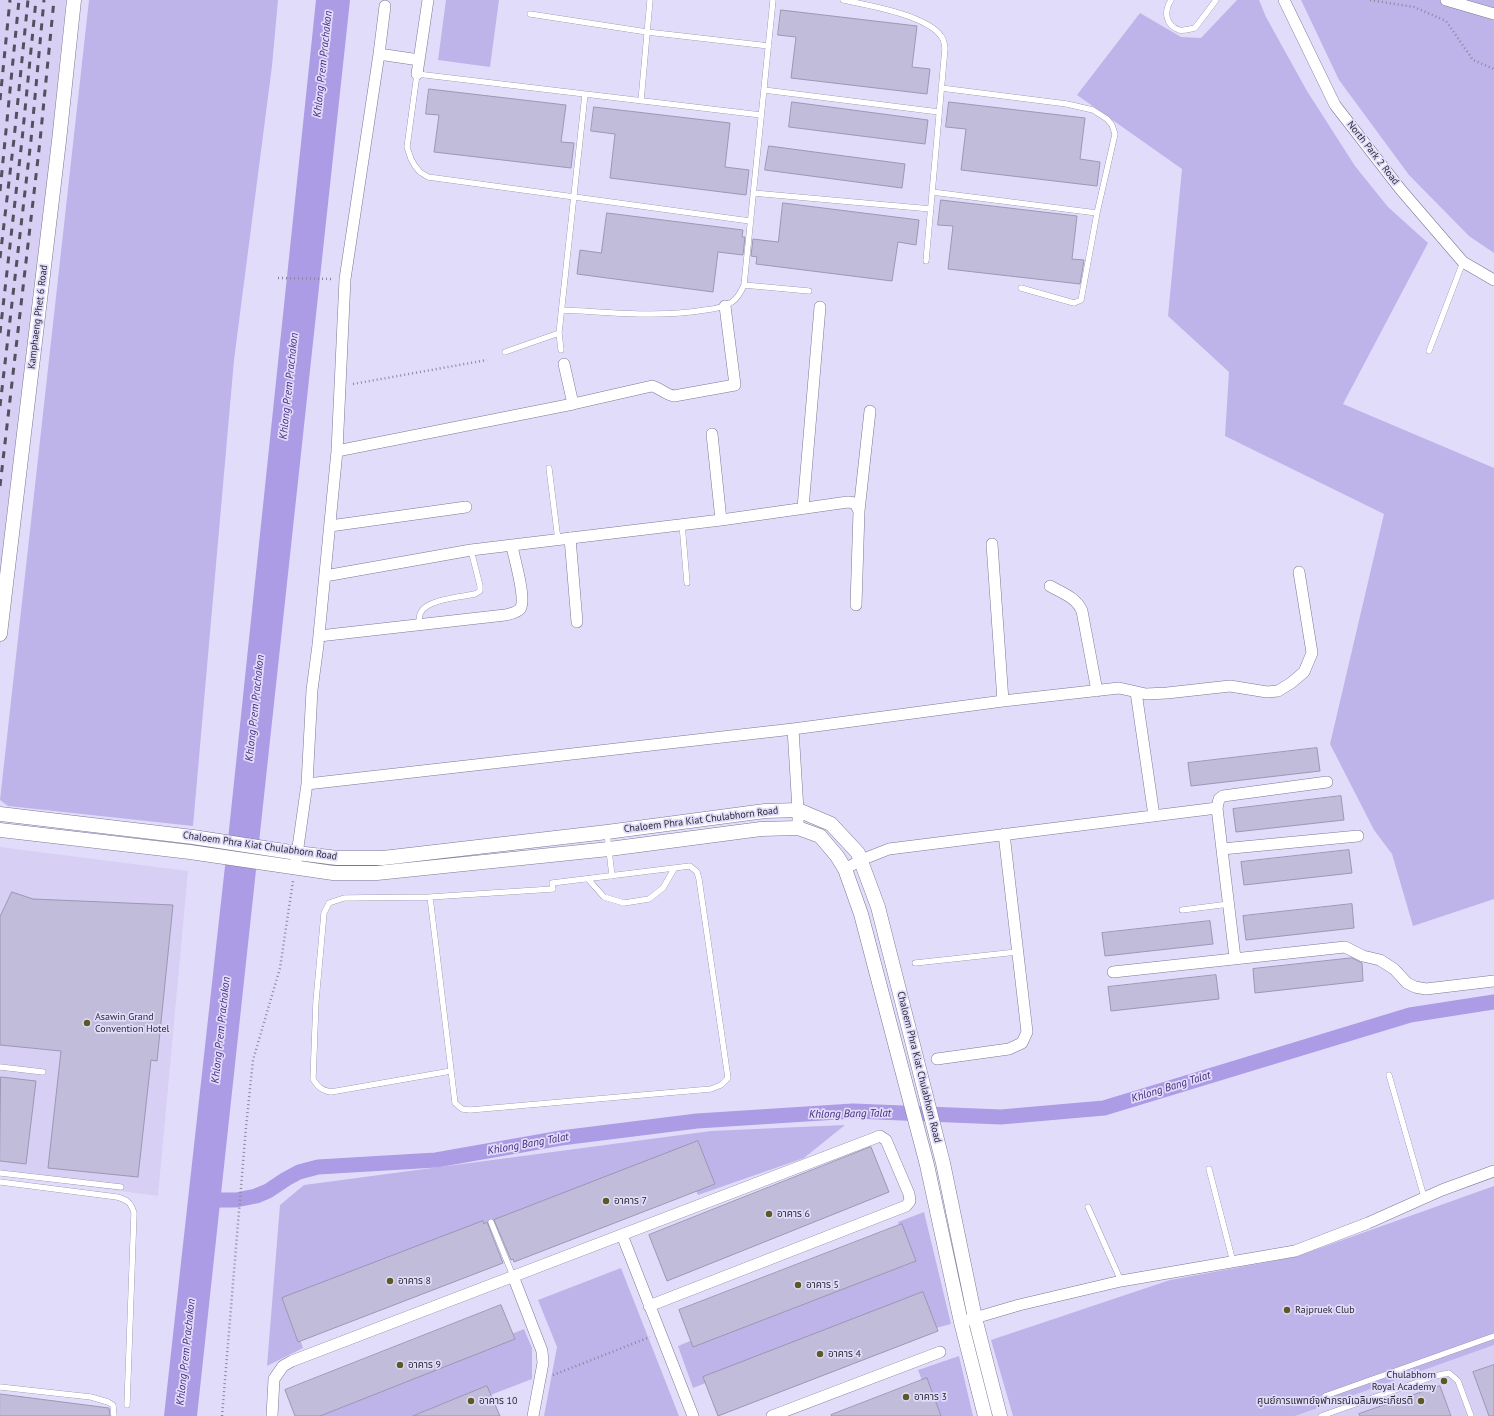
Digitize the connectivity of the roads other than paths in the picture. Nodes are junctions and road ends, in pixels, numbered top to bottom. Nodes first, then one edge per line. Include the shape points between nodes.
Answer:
1 (74, 0) edge
2 (428, 0) edge
3 (650, 0) edge
4 (773, 0) edge
5 (843, 0) edge
6 (1171, 0) edge
7 (1216, 0) edge
8 (1284, 0) edge
9 (1446, 0) edge
10 (385, 6) dead end
11 (530, 14) dead end
12 (1494, 14) edge
13 (647, 32) junction
14 (769, 46) junction
15 (379, 54) junction
16 (419, 60) junction
17 (418, 74) junction
18 (941, 88) junction
19 (764, 90) junction
20 (585, 94) junction
21 (641, 101) junction
22 (939, 112) junction
23 (761, 115) junction
24 (932, 192) junction
25 (753, 193) junction
26 (574, 196) junction
27 (930, 209) junction
28 (1097, 213) junction
29 (750, 222) junction
30 (926, 261) dead end
31 (1463, 262) junction
32 (1494, 280) edge
33 (744, 285) junction
34 (1021, 288) dead end
35 (809, 291) dead end
36 (725, 306) junction
37 (820, 308) dead end
38 (562, 310) junction
39 (559, 333) junction
40 (561, 350) dead end
41 (505, 352) dead end
42 (1429, 352) dead end
43 (564, 364) dead end
44 (573, 404) junction
45 (870, 410) dead end
46 (712, 434) dead end
47 (337, 451) junction
48 (549, 468) dead end
49 (466, 507) dead end
50 (803, 508) junction
51 (859, 511) junction
52 (721, 520) junction
53 (682, 524) junction
54 (330, 526) junction
55 (564, 539) junction
56 (992, 544) dead end
57 (512, 546) junction
58 (471, 550) junction
59 (1299, 572) dead end
60 (325, 576) junction
61 (687, 583) dead end
62 (1050, 586) dead end
63 (856, 605) dead end
64 (577, 622) dead end
65 (419, 625) junction
66 (0, 634) edge
67 (319, 636) junction
68 (1097, 691) junction
69 (1136, 692) junction
70 (1004, 701) junction
71 (792, 730) junction
72 (1327, 782) dead end
73 (307, 784) junction
74 (1217, 808) junction
75 (798, 810) junction
76 (0, 814) edge
77 (1154, 816) junction
78 (798, 828) junction
79 (0, 830) edge
80 (607, 832) junction
81 (1004, 834) junction
82 (1358, 836) dead end
83 (609, 849) junction
84 (1222, 849) junction
85 (291, 852) junction
86 (861, 860) junction
87 (295, 868) junction
88 (845, 868) junction
89 (674, 869) junction
90 (612, 876) junction
91 (588, 879) junction
92 (430, 897) junction
93 (1229, 904) junction
94 (1182, 910) dead end
95 (1017, 952) junction
96 (1235, 958) junction
97 (915, 962) dead end
98 (1113, 972) dead end
99 (1494, 981) edge
100 (937, 1058) dead end
101 (0, 1067) edge
102 (451, 1071) junction
103 (43, 1072) dead end
104 (1389, 1075) dead end
105 (1209, 1169) dead end
106 (1494, 1171) edge
107 (0, 1173) edge
108 (0, 1182) edge
109 (121, 1188) dead end
110 (1424, 1197) junction
111 (1088, 1207) dead end
112 (491, 1222) dead end
113 (622, 1235) junction
114 (1233, 1262) junction
115 (513, 1276) junction
116 (1121, 1281) junction
117 (649, 1306) junction
118 (975, 1318) junction
119 (961, 1322) junction
120 (1494, 1336) edge
121 (940, 1352) dead end
122 (0, 1387) edge
123 (1325, 1396) dead end
124 (127, 1405) dead end
125 (114, 1416) edge
126 (272, 1416) edge
127 (533, 1416) edge
128 (693, 1416) edge
129 (772, 1416) edge
130 (986, 1416) edge
131 (1000, 1416) edge
132 (1321, 1416) edge
133 (1471, 1416) edge

1 - 66 street, Kamphaeng Phet 6 Road
2 - 16 street
3 - 13 lane
4 - 14 lane
5 - 18 lane via 903,14 938,33 945,48
6 - 7 lane via 1166,12 1168,20 1180,30 1195,28
8 - 31 street, North Park 2 Road via 1336,105 1401,190
9 - 12 street
10 - 15 street
11 - 13 lane
13 - 14 lane
13 - 21 lane
14 - 19 lane
15 - 16 street
15 - 47 street via 345,279
16 - 17 street
17 - 20 lane
17 - 26 lane via 407,147 410,159 420,172 428,176
18 - 22 lane
18 - 28 lane via 1067,104 1093,110 1107,119 1115,134
19 - 22 lane
19 - 23 lane
20 - 21 lane
20 - 26 lane
21 - 23 lane
22 - 24 lane
23 - 25 lane
24 - 27 lane
24 - 28 lane
25 - 27 lane
25 - 29 lane
26 - 29 lane
26 - 38 lane
27 - 30 lane
28 - 34 lane via 1081,300 1074,303
29 - 33 lane
31 - 32 street, North Park 2 Road
31 - 42 lane
33 - 35 lane
33 - 36 lane via 738,297
36 - 38 lane via 673,314
36 - 44 street via 735,385 674,396 652,386
37 - 50 street
38 - 39 lane
39 - 40 lane
39 - 41 lane
43 - 44 street
44 - 47 street
45 - 51 street
46 - 52 street
47 - 54 street
48 - 55 lane
49 - 54 street
50 - 51 street via 848,502 855,503
50 - 52 street
51 - 63 street
52 - 53 street
53 - 55 street
53 - 61 lane
54 - 60 street
55 - 57 street
55 - 64 street
56 - 70 street
57 - 58 street
57 - 65 street via 522,595 521,608 517,612
58 - 60 street
58 - 65 lane via 480,591 427,606 421,612
59 - 69 street via 1312,653 1304,672 1291,684 1278,691 1267,692 1230,686 1167,693
60 - 67 street
62 - 68 street via 1079,603
65 - 67 street
67 - 73 street via 312,690
68 - 69 street via 1119,688
68 - 70 street
69 - 77 street
70 - 71 street
71 - 73 street
71 - 75 street
72 - 74 street via 1224,796 1219,799
73 - 85 street
74 - 77 street
74 - 84 street
75 - 78 street
75 - 80 street, Chaloem Phra Kiat Chulabhorn Road via 765,811
75 - 86 street, Chaloem Phra Kiat Chulabhorn Road via 831,824 858,853
76 - 85 street, Chaloem Phra Kiat Chulabhorn Road via 193,837
77 - 81 street
78 - 83 street, Chaloem Phra Kiat Chulabhorn Road via 761,829
78 - 88 street, Chaloem Phra Kiat Chulabhorn Road via 820,836
79 - 87 street, Chaloem Phra Kiat Chulabhorn Road via 190,852
80 - 83 lane
80 - 85 street, Chaloem Phra Kiat Chulabhorn Road via 382,858 337,858
81 - 86 street via 889,849
81 - 95 street
82 - 84 street
83 - 87 street, Chaloem Phra Kiat Chulabhorn Road via 377,873 333,873
83 - 90 lane
84 - 93 street
85 - 87 street
86 - 88 street
86 - 118 street, Chaloem Phra Kiat Chulabhorn Road via 878,908 943,1163
88 - 119 street, Chaloem Phra Kiat Chulabhorn Road via 861,914 928,1165
89 - 90 lane
89 - 91 lane via 663,888 649,899 624,903 604,897
89 - 102 lane via 690,866 697,872 699,879 728,1078 721,1085 711,1089 470,1110 462,1109 455,1103
90 - 91 lane
91 - 92 lane via 552,883 553,889
92 - 102 lane
92 - 102 lane via 344,898 329,903 324,913 317,987 313,1079 317,1086 331,1092
93 - 94 lane
93 - 96 street
95 - 97 lane
95 - 100 street via 1027,1032 1022,1043 1009,1049
96 - 98 street
96 - 99 street via 1345,947 1363,956 1380,960 1415,987 1426,989
101 - 103 lane
104 - 110 lane
105 - 114 lane
106 - 110 street
107 - 109 lane
108 - 124 lane via 117,1197 132,1204 134,1213
110 - 114 street via 1368,1223 1295,1251
111 - 116 lane
112 - 115 lane
113 - 115 street
113 - 117 street
113 - 117 street via 880,1136 886,1140 909,1194 910,1201 906,1206
114 - 116 street
115 - 126 street via 283,1366 274,1379
115 - 127 street via 542,1352 543,1363
116 - 118 street
117 - 128 street
118 - 119 street
118 - 131 street, Chaloem Phra Kiat Chulabhorn Road
119 - 130 street, Chaloem Phra Kiat Chulabhorn Road
120 - 123 lane
121 - 129 street
122 - 125 lane via 91,1397 113,1405
132 - 133 lane via 1449,1373 1458,1381

